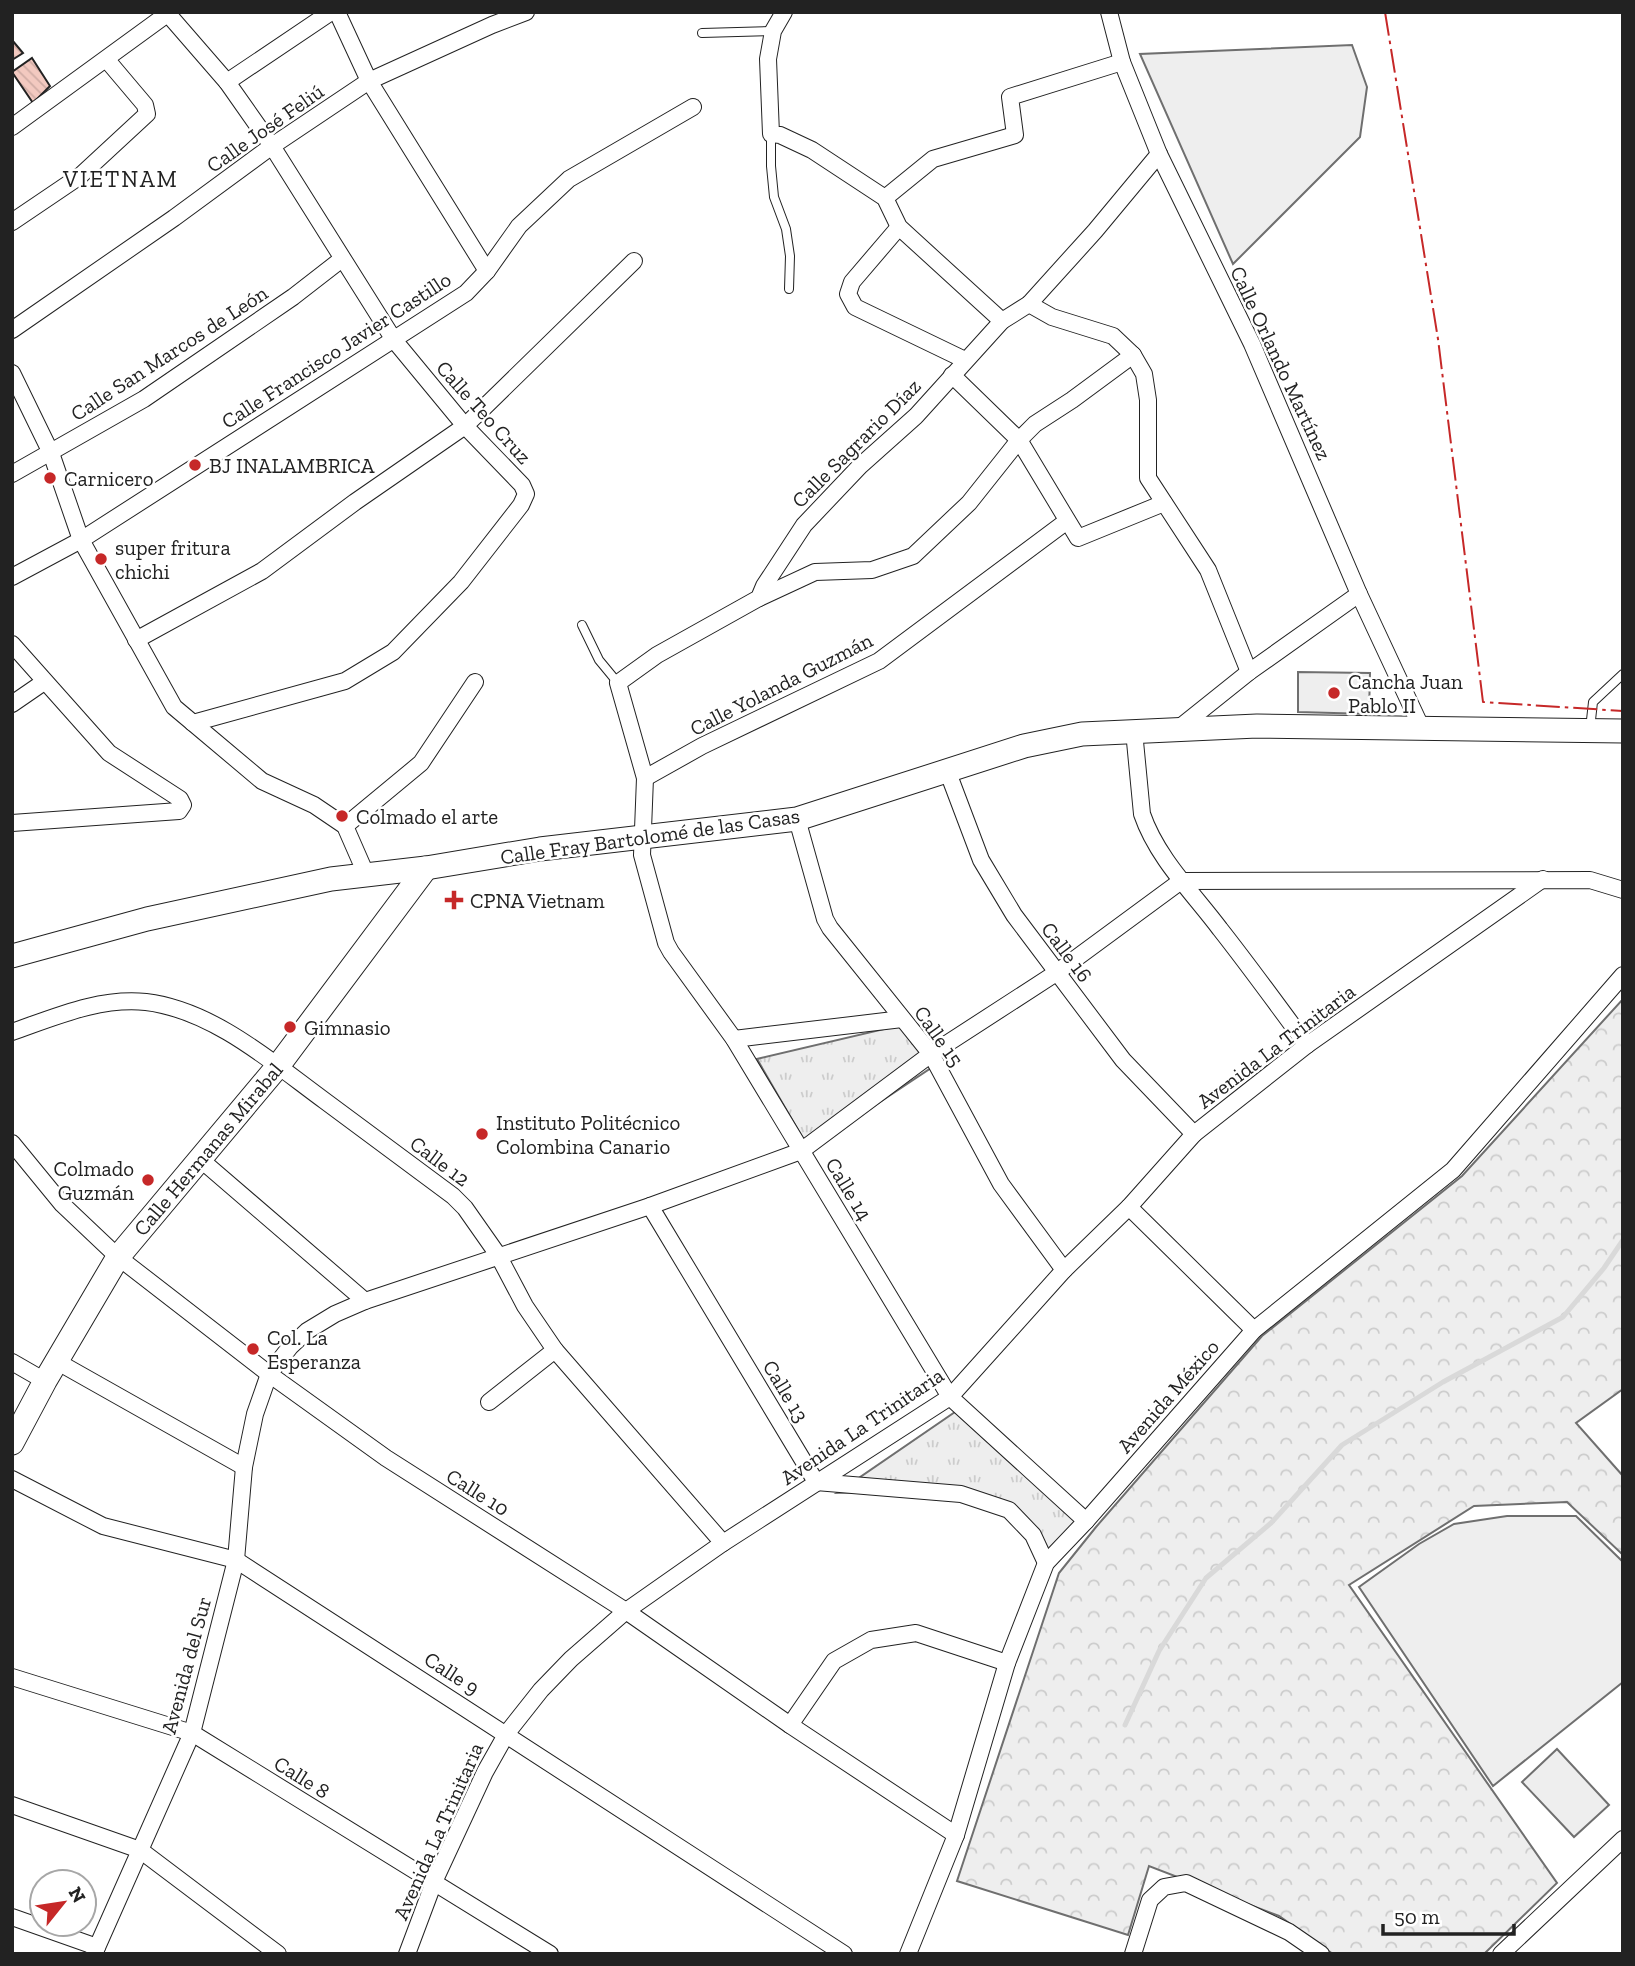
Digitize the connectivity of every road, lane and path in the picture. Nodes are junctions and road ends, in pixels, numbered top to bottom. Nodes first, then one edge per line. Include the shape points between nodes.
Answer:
1 (334, 12) edge
2 (526, 12) edge
3 (784, 12) edge
4 (1109, 12) edge
5 (169, 13) edge
6 (490, 19) edge
7 (773, 31) junction
8 (702, 33) dead end
9 (107, 60) junction
10 (1122, 62) junction
11 (369, 81) junction
12 (228, 82) junction
13 (693, 107) dead end
14 (12, 127) edge
15 (771, 134) junction
16 (272, 146) junction
17 (1159, 154) junction
18 (885, 198) junction
19 (12, 222) edge
20 (899, 227) junction
21 (342, 259) junction
22 (634, 261) dead end
23 (487, 271) junction
24 (789, 289) dead end
25 (1029, 304) junction
26 (1002, 321) junction
27 (12, 330) edge
28 (394, 340) junction
29 (1133, 355) junction
30 (965, 360) junction
31 (12, 373) edge
32 (952, 375) junction
33 (465, 426) junction
34 (1019, 440) junction
35 (51, 453) junction
36 (12, 474) edge
37 (1164, 503) junction
38 (1067, 520) junction
39 (81, 540) junction
40 (12, 577) edge
41 (1359, 594) junction
42 (759, 598) junction
43 (582, 625) dead end
44 (136, 640) junction
45 (12, 644) edge
46 (1249, 672) junction
47 (1623, 674) edge
48 (44, 682) junction
49 (475, 682) dead end
50 (618, 683) junction
51 (12, 704) edge
52 (193, 723) junction
53 (1179, 728) junction
54 (1422, 729) junction
55 (1590, 729) junction
56 (1134, 731) junction
57 (1623, 731) edge
58 (947, 769) junction
59 (645, 778) junction
60 (797, 819) junction
61 (12, 823) edge
62 (345, 826) junction
63 (645, 837) junction
64 (426, 868) junction
65 (366, 874) junction
66 (1543, 879) junction
67 (1181, 881) junction
68 (1623, 890) edge
69 (12, 956) edge
70 (1056, 972) junction
71 (1623, 975) edge
72 (902, 1019) junction
73 (12, 1032) edge
74 (734, 1039) junction
75 (1307, 1045) junction
76 (931, 1054) junction
77 (278, 1066) junction
78 (1194, 1134) junction
79 (12, 1143) edge
80 (801, 1151) junction
81 (200, 1159) junction
82 (650, 1206) junction
83 (1129, 1207) junction
84 (498, 1255) junction
85 (118, 1257) junction
86 (1065, 1270) junction
87 (365, 1301) junction
88 (1254, 1329) junction
89 (555, 1350) junction
90 (12, 1362) edge
91 (51, 1371) junction
92 (269, 1374) junction
93 (950, 1397) junction
94 (489, 1402) dead end
95 (12, 1443) edge
96 (244, 1467) junction
97 (12, 1479) edge
98 (816, 1482) junction
99 (1086, 1521) junction
100 (723, 1543) junction
101 (236, 1560) junction
102 (1046, 1563) junction
103 (626, 1611) junction
104 (1007, 1663) junction
105 (12, 1677) edge
106 (790, 1724) junction
107 (192, 1733) junction
108 (507, 1733) junction
109 (12, 1805) edge
110 (956, 1835) junction
111 (1623, 1839) edge
112 (140, 1850) junction
113 (434, 1882) junction
114 (12, 1917) edge
115 (96, 1950) edge
116 (278, 1954) edge
117 (407, 1954) edge
118 (550, 1954) edge
119 (845, 1954) edge
120 (908, 1954) edge
121 (1133, 1954) edge
122 (1321, 1954) edge
123 (1501, 1954) edge

1 - 11 street
1 - 12 street
2 - 6 street, Calle José Feliú
3 - 7 street
4 - 10 street, Calle Orlando Martínez
5 - 9 street
5 - 12 street, Calle Teo Cruz
6 - 11 street, Calle José Feliú
7 - 8 lane
7 - 15 street via 768,59
9 - 14 street
9 - 19 street via 145,105 147,114 80,176
10 - 17 street, Calle Orlando Martínez
10 - 18 street via 1010,97 1015,135 933,159
11 - 16 street, Calle José Feliú
11 - 23 street
12 - 16 street, Calle Teo Cruz
13 - 23 street, Calle Francisco Javier Castillo via 569,179 519,226
15 - 18 street via 812,150
15 - 24 lane via 774,197 790,256
16 - 21 street, Calle Teo Cruz
16 - 27 street, Calle José Feliú
17 - 25 street, Calle Sagrario Díaz
17 - 41 street, Calle Orlando Martínez via 1252,344
18 - 20 street
20 - 26 street
20 - 30 street via 852,282 850,302
21 - 28 street, Calle Teo Cruz
21 - 35 street, Calle San Marcos de León via 144,399
22 - 33 street
23 - 28 street, Calle Francisco Javier Castillo via 466,293
25 - 26 street, Calle Sagrario Díaz
25 - 29 street via 1052,317 1114,336
26 - 30 street, Calle Sagrario Díaz
28 - 33 street, Calle Teo Cruz
28 - 39 street, Calle Francisco Javier Castillo
29 - 34 street
29 - 37 street via 1144,374 1148,400 1148,478
30 - 32 street, Calle Sagrario Díaz
31 - 35 street
32 - 34 street
32 - 42 street, Calle Sagrario Díaz via 804,526
33 - 44 street via 262,570
33 - 52 street, Calle Teo Cruz via 526,494 461,582 393,652 345,681
34 - 38 street
34 - 42 street via 969,503 913,556 872,569 815,572
35 - 36 street, Calle San Marcos de León
35 - 39 street
37 - 38 street via 1079,538
37 - 46 street via 1208,570
38 - 59 street, Calle Yolanda Guzmán via 879,661
39 - 40 street, Calle Francisco Javier Castillo
39 - 44 street
41 - 46 street
41 - 54 street, Calle Orlando Martínez
42 - 50 street via 657,655
43 - 50 lane via 599,660
44 - 52 street via 174,707
45 - 48 street
46 - 53 street
47 - 55 lane via 1593,702
48 - 51 street
48 - 61 street via 109,752 183,805 179,811
49 - 62 street via 421,763
50 - 59 street
52 - 62 street via 262,780
53 - 54 main road, Calle Fray Bartolomé de las Casas
53 - 56 main road, Calle Fray Bartolomé de las Casas
54 - 55 main road, Calle Fray Bartolomé de las Casas
55 - 57 main road, Calle Fray Bartolomé de las Casas
56 - 58 main road, Calle Fray Bartolomé de las Casas via 1082,734
56 - 67 street via 1142,814
58 - 60 main road, Calle Fray Bartolomé de las Casas
58 - 70 street, Calle 16 via 981,860
59 - 63 street
60 - 63 main road, Calle Fray Bartolomé de las Casas
60 - 72 street, Calle 15 via 825,919
62 - 65 street
63 - 64 main road, Calle Fray Bartolomé de las Casas
63 - 74 street, Calle 14 via 644,862 666,943
64 - 65 main road, Calle Fray Bartolomé de las Casas
64 - 77 main road, Calle Hermanas Mirabal
65 - 69 main road, Calle Fray Bartolomé de las Casas via 147,919
66 - 67 street
66 - 68 street via 1590,880
66 - 75 street, Avenida La Trinitaria
67 - 70 street, Avenida del Sur
67 - 75 street
70 - 76 street, Avenida del Sur
70 - 78 street, Calle 16 via 1123,1060
71 - 88 street, Avenida México via 1453,1170
72 - 74 street
72 - 76 street, Calle 15
73 - 77 street, Calle 12 via 88,1006 145,1002 207,1019
74 - 80 street, Calle 14
75 - 78 street, Avenida La Trinitaria
76 - 80 street, Avenida del Sur
76 - 86 street, Calle 15 via 1001,1184
77 - 81 main road, Calle Hermanas Mirabal
77 - 84 street, Calle 12 via 453,1196
78 - 83 street, Avenida La Trinitaria
79 - 85 street, Calle 10 via 62,1204
80 - 82 street, Avenida del Sur
80 - 93 street, Calle 14
81 - 85 main road, Calle Hermanas Mirabal
81 - 87 street
82 - 84 street, Avenida del Sur
82 - 98 street, Calle 13
83 - 86 street, Avenida La Trinitaria
83 - 88 street
84 - 87 street, Avenida del Sur
84 - 89 street, Calle 12
85 - 91 main road, Calle Hermanas Mirabal
85 - 92 street, Calle 10
86 - 93 street, Avenida La Trinitaria
87 - 92 street, Avenida del Sur via 307,1331
88 - 99 street, Avenida México
89 - 94 street
89 - 100 street, Calle 12
90 - 91 street
91 - 95 main road, Calle Hermanas Mirabal
91 - 96 street
92 - 96 street, Avenida del Sur
92 - 103 street, Calle 10 via 386,1458
93 - 98 street, Avenida La Trinitaria
93 - 99 street, Calle 14
96 - 101 street, Avenida del Sur
97 - 101 street, Calle 9 via 103,1526
98 - 100 street, Avenida La Trinitaria
98 - 102 street via 961,1494 1009,1510 1033,1535
99 - 102 street, Avenida México
100 - 103 street, Avenida La Trinitaria
101 - 107 street, Avenida del Sur
101 - 108 street, Calle 9
102 - 104 street, Avenida México
103 - 106 street, Calle 10
103 - 108 street, Avenida La Trinitaria via 571,1659
104 - 106 street via 916,1633 871,1640 834,1661
104 - 110 street, Avenida México
105 - 107 street, Calle 8
106 - 110 street, Calle 10
107 - 112 street, Avenida del Sur
107 - 113 street, Calle 8
108 - 113 street, Avenida La Trinitaria
108 - 119 street, Calle 9
109 - 112 street
110 - 120 street, Avenida México
111 - 123 street
112 - 115 street, Avenida del Sur
112 - 116 street
113 - 117 street, Avenida La Trinitaria
113 - 118 street, Calle 8
114 - 115 street
121 - 122 street via 1150,1900 1164,1887 1186,1883 1289,1932

